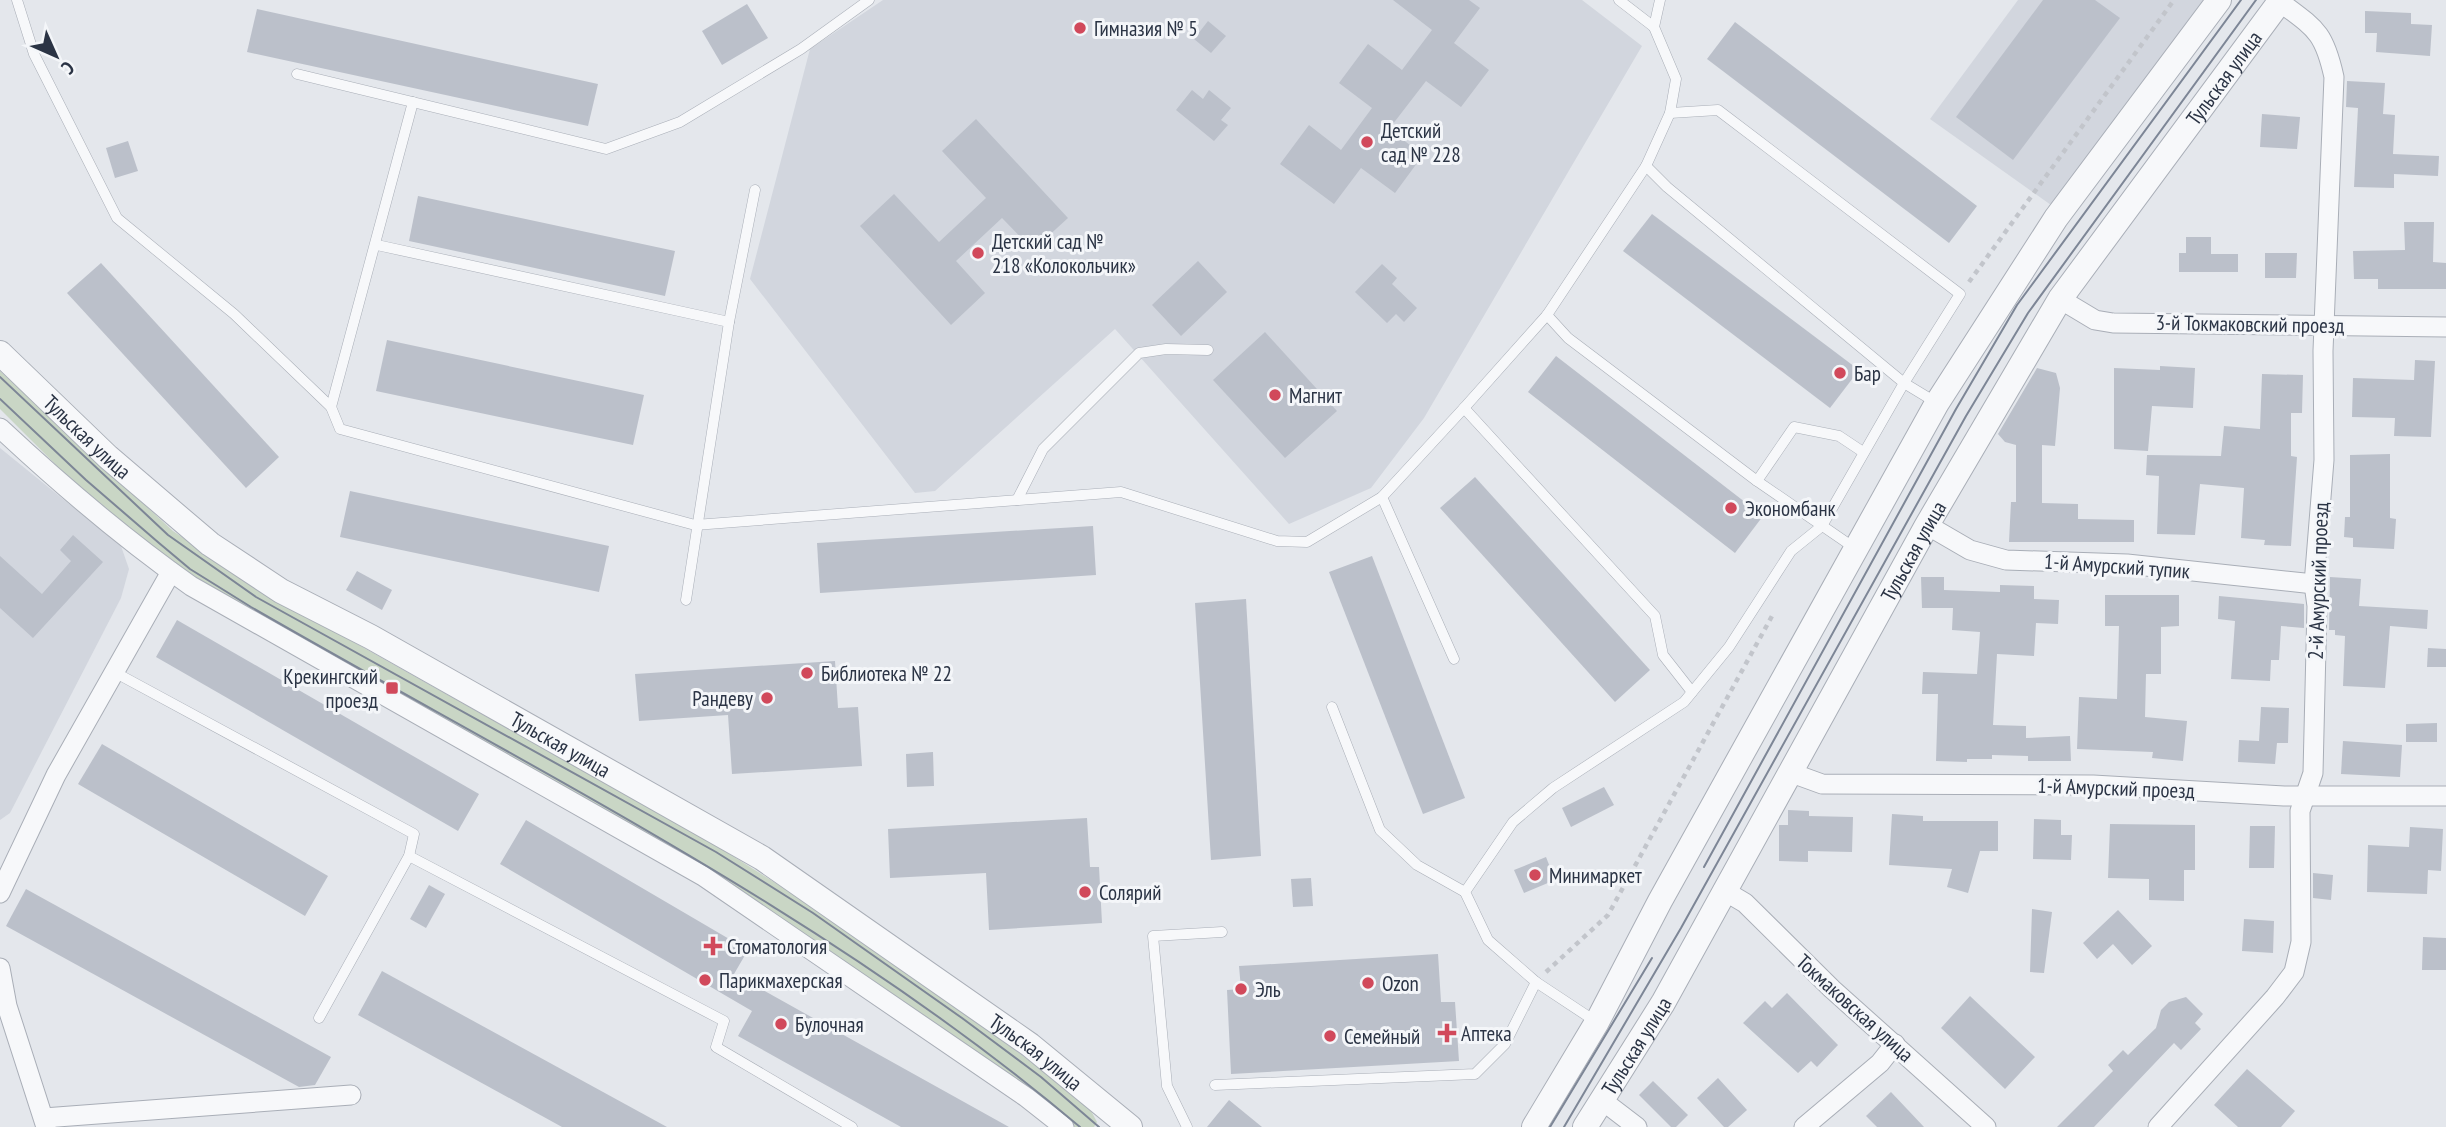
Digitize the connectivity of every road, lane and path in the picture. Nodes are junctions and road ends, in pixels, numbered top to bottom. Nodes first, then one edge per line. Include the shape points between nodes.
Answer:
1 (17, 0) edge
2 (869, 0) edge
3 (1619, 0) edge
4 (1660, 0) edge
5 (2174, 0) edge
6 (2219, 0) edge
7 (2281, 1) edge
8 (1654, 27) junction
9 (297, 74) dead end
10 (413, 102) junction
11 (1670, 113) junction
12 (1646, 166) junction
13 (755, 190) dead end
14 (377, 245) junction
15 (1960, 294) junction
16 (2060, 299) junction
17 (1547, 315) junction
18 (729, 322) junction
19 (2325, 325) junction
20 (2446, 327) edge
21 (1208, 350) dead end
22 (0, 353) edge
23 (1904, 383) junction
24 (1937, 403) junction
25 (331, 407) junction
26 (1464, 408) junction
27 (0, 428) edge
28 (1863, 453) junction
29 (1757, 481) junction
30 (1382, 497) junction
31 (1017, 500) junction
32 (695, 525) junction
33 (1927, 525) junction
34 (1822, 526) junction
35 (1857, 549) junction
36 (171, 572) junction
37 (2314, 584) junction
38 (686, 600) dead end
39 (1776, 609) dead end
40 (1454, 659) dead end
41 (116, 673) junction
42 (1692, 692) junction
43 (1332, 707) dead end
44 (1789, 772) junction
45 (2446, 796) edge
46 (2307, 797) junction
47 (409, 856) junction
48 (1723, 890) junction
49 (1465, 892) junction
50 (0, 893) edge
51 (1222, 933) dead end
52 (0, 968) edge
53 (1536, 982) junction
54 (319, 1018) dead end
55 (1597, 1022) junction
56 (1895, 1044) junction
57 (1215, 1085) dead end
58 (351, 1095) dead end
59 (1603, 1101) junction
60 (45, 1123) edge
61 (852, 1127) edge
62 (1064, 1127) edge
63 (1130, 1127) edge
64 (1187, 1127) edge
65 (1534, 1127) edge
66 (1586, 1127) edge
67 (1637, 1127) edge
68 (1804, 1127) edge
69 (1986, 1127) edge
70 (2158, 1127) edge

1 - 25 lane via 34,54 117,218 234,314
2 - 10 lane via 802,49 680,122 606,149
3 - 8 lane
4 - 8 lane
5 - 15 path
6 - 24 street via 2056,218
7 - 16 street, Тульская улица
7 - 19 street, 2-й Амурский проезд via 2327,45 2334,77
8 - 11 lane via 1676,79
9 - 10 lane
10 - 14 lane
11 - 12 lane
11 - 15 lane via 1718,110
12 - 17 lane
12 - 23 lane
13 - 18 lane
14 - 18 lane
14 - 25 lane
15 - 23 lane
16 - 19 street, 3-й Токмаковский проезд via 2095,320 2113,323
16 - 33 street, Тульская улица
17 - 26 lane
17 - 29 lane via 1568,338
18 - 32 lane
19 - 20 street, 3-й Токмаковский проезд
19 - 37 street, 2-й Амурский проезд via 2324,460
21 - 31 lane via 1139,353 1043,449
22 - 63 street, Тульская улица via 107,457 210,544 281,591 762,858 1030,1045
23 - 24 lane
23 - 28 lane
24 - 35 street
25 - 32 lane via 340,429 361,436
26 - 30 lane
26 - 42 lane via 1655,616 1663,655
27 - 36 street via 70,494
28 - 29 lane via 1839,436 1794,427
28 - 34 lane
29 - 34 lane
30 - 31 lane via 1307,542 1277,541 1121,492
30 - 40 lane
31 - 32 lane
32 - 38 lane
33 - 37 street, 1-й Амурский тупик via 1970,550 2006,560 2127,564
33 - 44 street, Тульская улица
34 - 35 lane
34 - 42 lane via 1791,551 1729,647
35 - 55 street
36 - 41 street
36 - 62 street via 703,876 1027,1097
37 - 46 street, 2-й Амурский проезд via 2313,773
39 - 53 path via 1608,915
41 - 47 lane via 414,834
41 - 50 street via 56,775
42 - 49 lane via 1684,702 1553,788 1513,822
43 - 49 lane via 1380,830 1417,865
44 - 46 street, 1-й Амурский проезд via 1822,785 2093,785
44 - 48 street, Тульская улица
45 - 46 street, 1-й Амурский проезд
46 - 70 street, 2-й Амурский проезд via 2300,811 2301,942 2294,972
47 - 54 lane
47 - 61 lane via 724,1021 716,1047
48 - 56 street, Токмаковская улица via 1745,904
48 - 59 street, Тульская улица via 1663,1003
49 - 53 lane via 1488,940
51 - 64 lane via 1153,936 1167,1086
52 - 60 street via 7,1006
53 - 55 lane
53 - 57 lane via 1505,1044 1475,1074
55 - 65 street
56 - 68 street via 1880,1063
56 - 69 street, Токмаковская улица
58 - 60 street
59 - 66 street, Тульская улица
59 - 67 street

